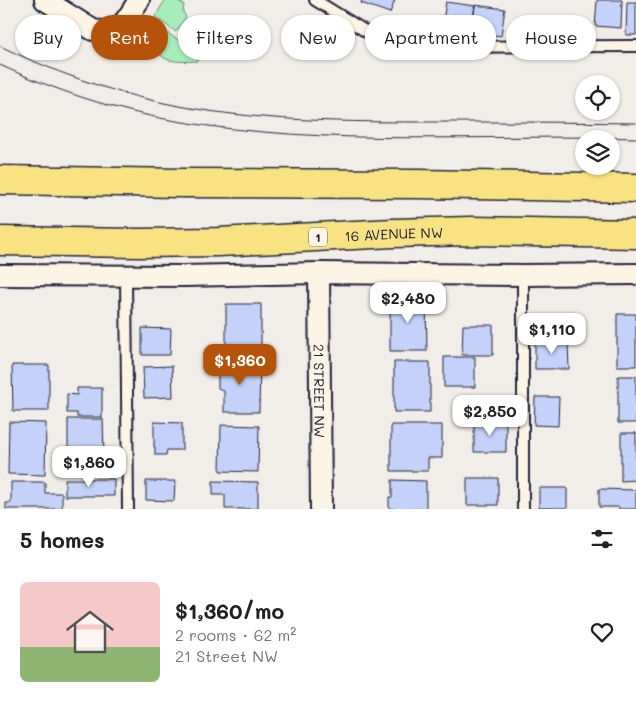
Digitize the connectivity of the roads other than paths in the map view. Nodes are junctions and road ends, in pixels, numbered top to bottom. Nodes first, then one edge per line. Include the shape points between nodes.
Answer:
1 (45, 0) edge
2 (139, 0) edge
3 (315, 0) edge
4 (636, 46) edge
5 (0, 180) edge
6 (636, 188) edge
7 (636, 234) edge
8 (0, 241) edge
9 (319, 273) junction
10 (636, 274) edge
11 (0, 275) edge
12 (523, 275) junction
13 (126, 276) junction
14 (128, 509) edge
15 (321, 509) edge
16 (523, 509) edge

1 - 2 street via 93,30 108,32 121,26
3 - 4 lane via 391,47
5 - 6 highway
7 - 8 highway, 16 AVENUE NW / 1 via 471,231 208,242
9 - 12 street
9 - 13 street
9 - 15 street, 21 STREET NW
10 - 12 street
11 - 13 street
12 - 16 lane
13 - 14 lane

